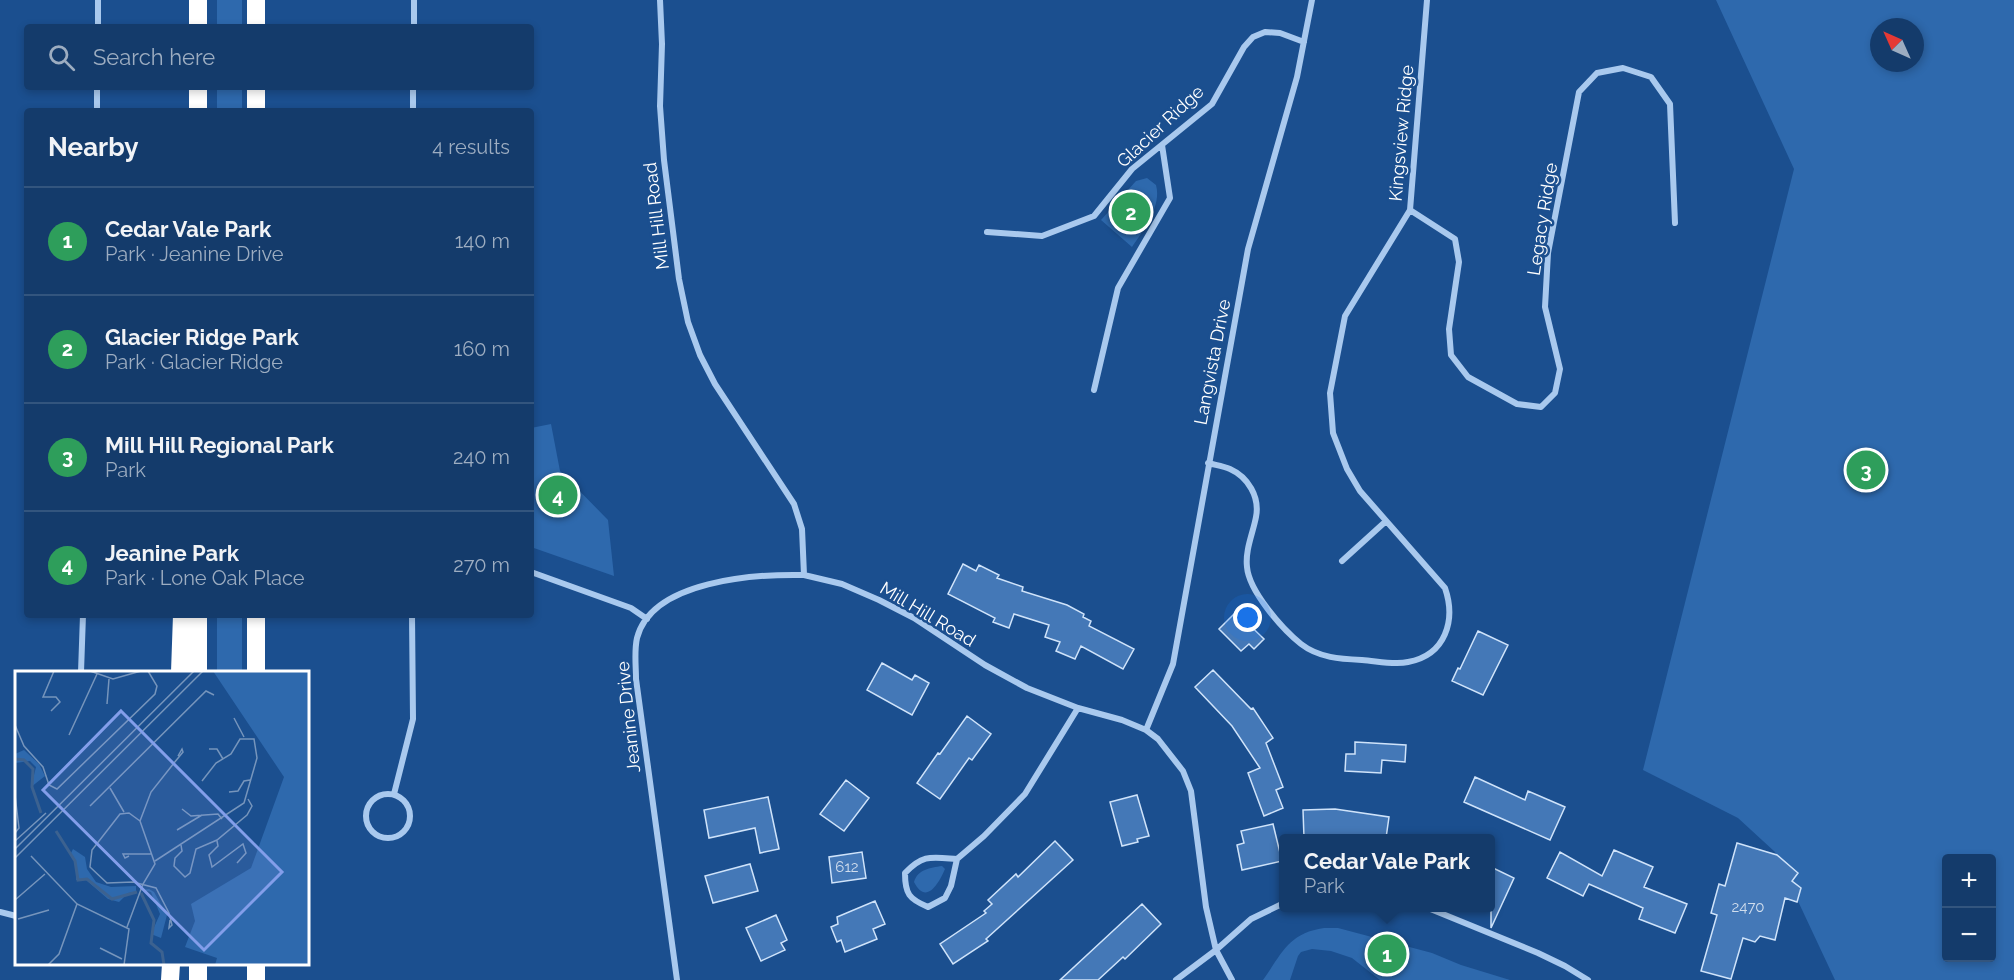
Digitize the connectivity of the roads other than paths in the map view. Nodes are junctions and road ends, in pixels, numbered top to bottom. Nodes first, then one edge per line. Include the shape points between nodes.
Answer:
1 (98, 0) edge
2 (198, 0) edge
3 (256, 0) edge
4 (414, 0) edge
5 (660, 0) edge
6 (1312, 0) edge
7 (1427, 0) edge
8 (98, 24) edge
9 (198, 24) edge
10 (256, 24) edge
11 (414, 24) edge
12 (1304, 42) junction
13 (98, 90) edge
14 (198, 90) edge
15 (256, 90) edge
16 (413, 90) edge
17 (97, 108) edge
18 (198, 108) edge
19 (256, 108) edge
20 (413, 108) edge
21 (1162, 145) junction
22 (1410, 210) junction
23 (1675, 223) dead end
24 (987, 232) dead end
25 (1094, 390) dead end
26 (1208, 463) junction
27 (1385, 522) junction
28 (1342, 561) dead end
29 (534, 573) edge
30 (804, 575) junction
31 (83, 618) edge
32 (182, 618) edge
33 (198, 618) edge
34 (256, 618) edge
35 (412, 618) edge
36 (647, 619) junction
37 (81, 671) edge
38 (180, 671) edge
39 (198, 671) edge
40 (256, 671) edge
41 (1078, 708) junction
42 (1146, 730) junction
43 (394, 794) junction
44 (957, 859) junction
45 (1279, 905) edge
46 (0, 912) edge
47 (1438, 912) edge
48 (15, 916) edge
49 (1216, 950) junction
50 (171, 965) edge
51 (170, 980) edge
52 (677, 980) edge
53 (1176, 980) edge
54 (1232, 980) edge
55 (1588, 980) edge

1 - 8 street
2 - 9 highway
3 - 10 highway
4 - 11 street
5 - 30 street, Mill Hill Road via 664,160 688,322 715,384 794,504 802,529
6 - 12 street, Langvista Drive
7 - 22 street, Kingsview Ridge
12 - 21 street, Glacier Ridge via 1280,33 1265,32 1253,37 1212,104
12 - 26 street, Langvista Drive via 1248,249
13 - 17 street
14 - 18 highway
15 - 19 highway
16 - 20 street
21 - 24 street, Glacier Ridge via 1132,169 1094,216 1042,236
21 - 25 street via 1170,198 1119,288
22 - 23 street, Legacy Ridge via 1455,239 1459,262 1449,329 1451,355 1468,377 1517,404 1541,407 1555,393 1560,369 1545,307 1548,254 1579,92 1597,73 1623,68 1651,77 1670,104
22 - 27 street, Kingsview Ridge via 1345,316 1330,393 1333,432 1347,469
26 - 27 street, Kingsview Ridge via 1230,469 1250,486 1257,499 1248,547 1251,584 1262,602 1300,643 1319,654 1408,662 1438,646 1447,631 1450,602 1444,588
26 - 42 street, Langvista Drive via 1173,664
27 - 28 street
29 - 36 street via 631,608
30 - 36 street via 770,574 684,592 660,605
30 - 41 street, Mill Hill Road via 842,584 879,600 985,665
31 - 37 street
32 - 38 highway
33 - 39 highway
34 - 40 highway
35 - 43 street via 413,719
36 - 52 street, Jeanine Drive via 638,637 636,680
41 - 42 street, Mill Hill Road
41 - 44 street via 1025,794
42 - 49 street, Mill Hill Road via 1170,752 1191,791 1206,907
43 - 43 street via 381,794 371,801 365,813 367,826 388,839 401,835 409,825 411,812 405,801
44 - 44 street via 945,898 928,907 914,901 905,890 905,873 916,861 934,857
45 - 49 street via 1251,919
46 - 48 street
47 - 55 street via 1538,953
49 - 53 street
49 - 54 street, Mill Hill Road
50 - 51 highway

